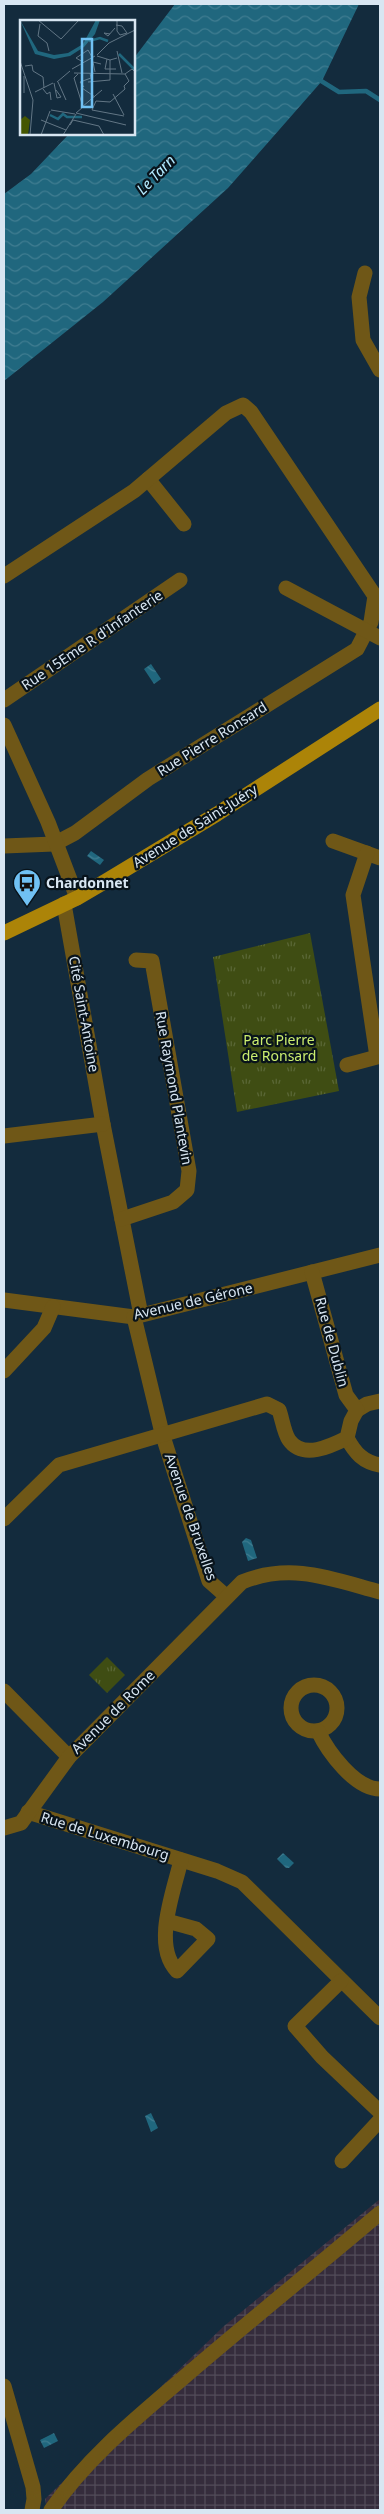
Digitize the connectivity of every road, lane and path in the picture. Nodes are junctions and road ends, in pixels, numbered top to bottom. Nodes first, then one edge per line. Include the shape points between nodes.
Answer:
1 (365, 273) dead end
2 (380, 370) edge
3 (148, 479) junction
4 (184, 524) dead end
5 (4, 576) edge
6 (180, 580) dead end
7 (286, 588) dead end
8 (366, 631) junction
9 (380, 638) edge
10 (4, 700) edge
11 (380, 709) edge
12 (4, 725) edge
13 (333, 841) dead end
14 (54, 844) junction
15 (4, 846) edge
16 (373, 856) edge
17 (71, 901) junction
18 (4, 933) edge
19 (136, 960) dead end
20 (347, 1064) dead end
21 (103, 1124) junction
22 (4, 1136) edge
23 (122, 1218) junction
24 (380, 1255) edge
25 (312, 1272) junction
26 (4, 1300) edge
27 (53, 1307) junction
28 (138, 1316) junction
29 (4, 1370) edge
30 (380, 1401) edge
31 (357, 1410) junction
32 (162, 1433) junction
33 (347, 1438) junction
34 (380, 1465) edge
35 (4, 1520) edge
36 (380, 1592) edge
37 (226, 1596) junction
38 (4, 1691) edge
39 (318, 1731) dead end
40 (69, 1757) junction
41 (380, 1789) edge
42 (28, 1812) junction
43 (4, 1828) edge
44 (181, 1860) junction
45 (167, 1921) dead end
46 (341, 1981) junction
47 (380, 2018) edge
48 (380, 2112) edge
49 (380, 2120) edge
50 (342, 2161) dead end
51 (380, 2213) edge
52 (4, 2386) edge
53 (64, 2491) junction
54 (33, 2505) edge
55 (51, 2510) edge

1 - 2 street via 359,297 363,340
3 - 4 street
3 - 5 street
3 - 8 street, Rue Pierre Ronsard via 226,413 243,405 251,412 375,596 371,622
6 - 10 street, Rue 15Eme R d'Infanterie
7 - 8 street
8 - 9 street
8 - 14 street, Rue Pierre Ronsard via 357,649 148,779 75,833
11 - 17 main road, Avenue de Saint-Juéry via 217,814
12 - 14 street via 48,822
13 - 16 street
14 - 15 street
14 - 17 street, Cité Saint-Antoine
16 - 20 street via 353,895 376,1057
17 - 18 main road, Avenue de Saint-Juéry
17 - 21 street, Cité Saint-Antoine
19 - 23 street, Rue Raymond Plantevin via 152,961 189,1171 187,1190 173,1202
21 - 22 street
21 - 23 street, Cité Saint-Antoine
23 - 28 street, Cité Saint-Antoine
24 - 25 street, Avenue de Gérone
25 - 28 street, Avenue de Gérone
25 - 31 street, Rue de Dublin via 346,1395
26 - 27 street, Avenue de Gérone
27 - 28 street, Avenue de Gérone
27 - 29 street via 44,1328
28 - 32 street, Avenue de Bruxelles
30 - 31 street
31 - 33 street
32 - 33 street via 267,1404 279,1410 288,1440 298,1448 327,1448
32 - 35 street via 59,1465
32 - 37 street, Avenue de Bruxelles via 209,1581
33 - 34 street via 360,1457
36 - 37 street, Avenue de Rome via 302,1572 282,1572 242,1582
37 - 40 street, Avenue de Rome
38 - 40 street
39 - 41 street via 335,1759 366,1787
40 - 42 street, Avenue de Rome
42 - 43 street, Avenue de Rome via 21,1823
42 - 44 street, Rue de Luxembourg
44 - 45 street, Rue de Luxembourg
44 - 46 street, Rue de Luxembourg via 242,1882
46 - 47 street, Rue de Luxembourg
46 - 48 street via 295,2026 322,2057
49 - 50 street
51 - 53 street via 153,2403 92,2459
52 - 54 street via 29,2471
53 - 54 street
53 - 55 street

